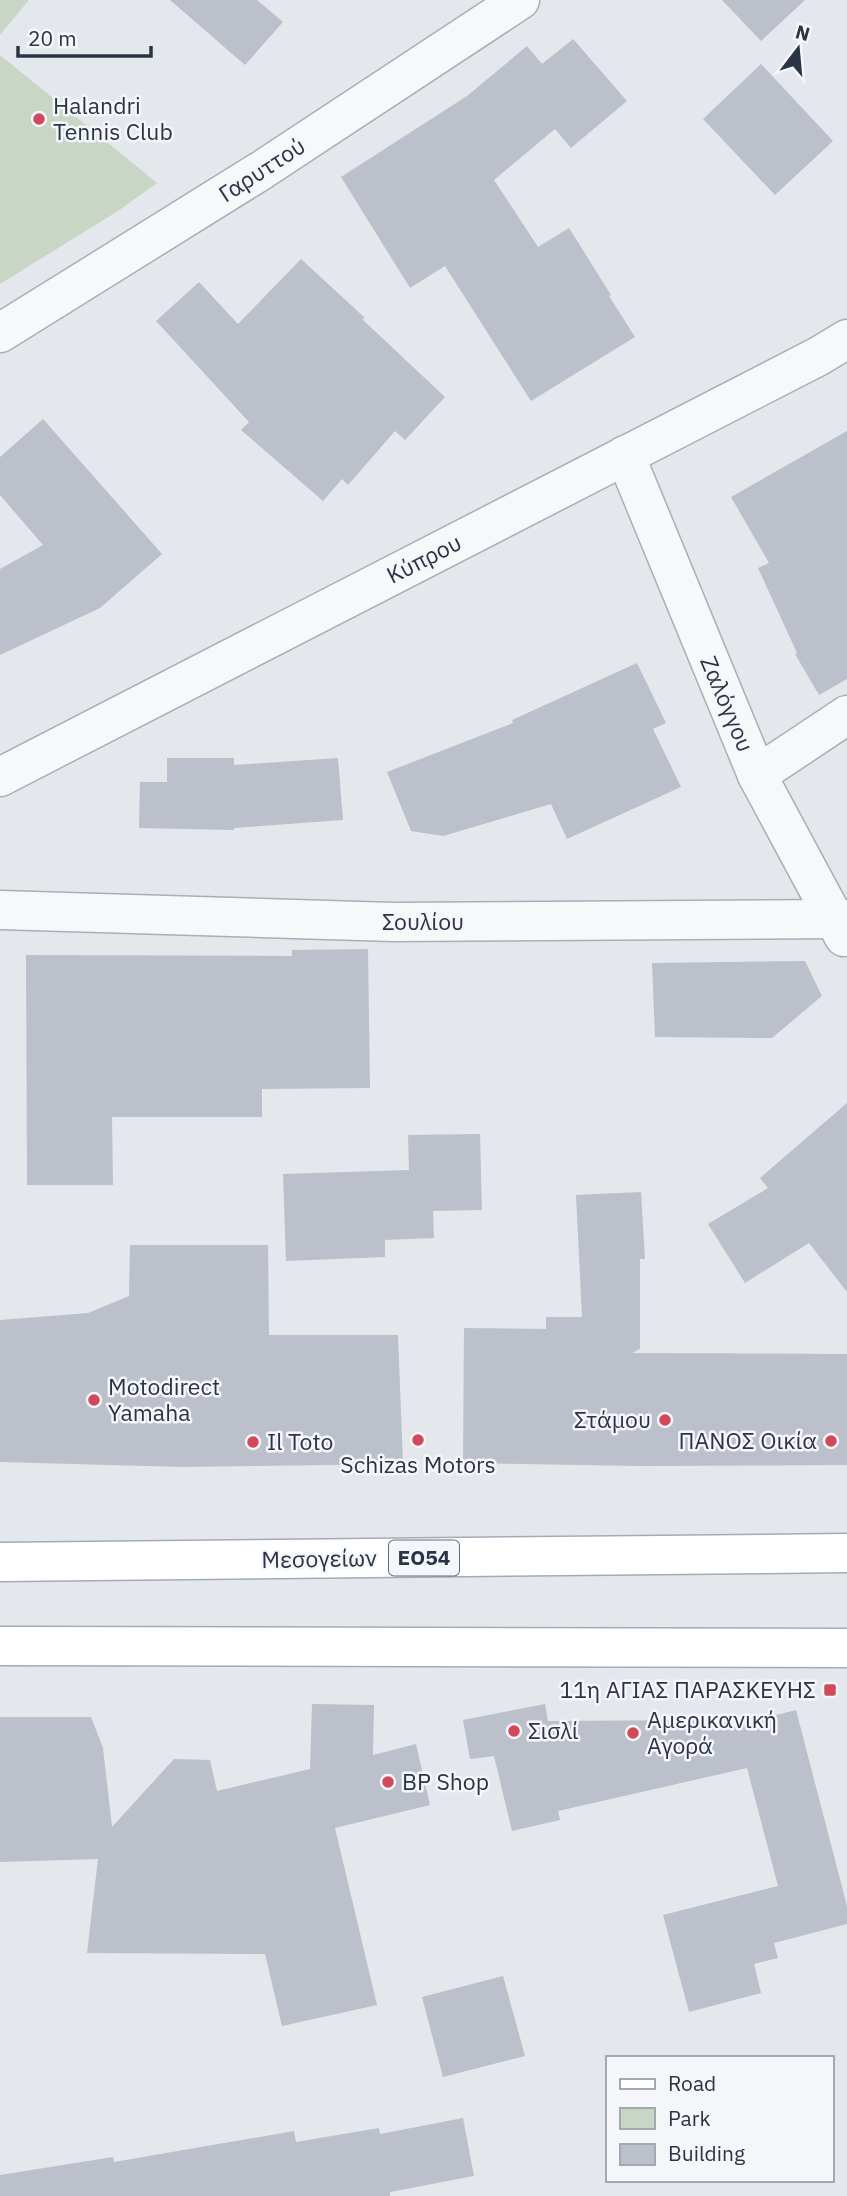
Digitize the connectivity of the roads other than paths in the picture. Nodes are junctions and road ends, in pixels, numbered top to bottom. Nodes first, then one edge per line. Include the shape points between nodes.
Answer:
1 (520, 0) edge
2 (0, 333) edge
3 (847, 339) edge
4 (625, 455) junction
5 (847, 715) edge
6 (757, 775) junction
7 (0, 777) edge
8 (0, 910) edge
9 (843, 927) edge
10 (847, 1553) edge
11 (0, 1562) edge
12 (0, 1646) edge
13 (847, 1648) edge

1 - 2 street, Γαρυττού via 262,170
3 - 4 street, Κύπρου
4 - 6 street, Ζαλόγγου
4 - 7 street, Κύπρου
5 - 6 street
6 - 9 street, Ζαλόγγου
8 - 9 street, Σουλίου via 393,922
10 - 11 main road, Μεσογείων / ΕΟ54
12 - 13 main road

